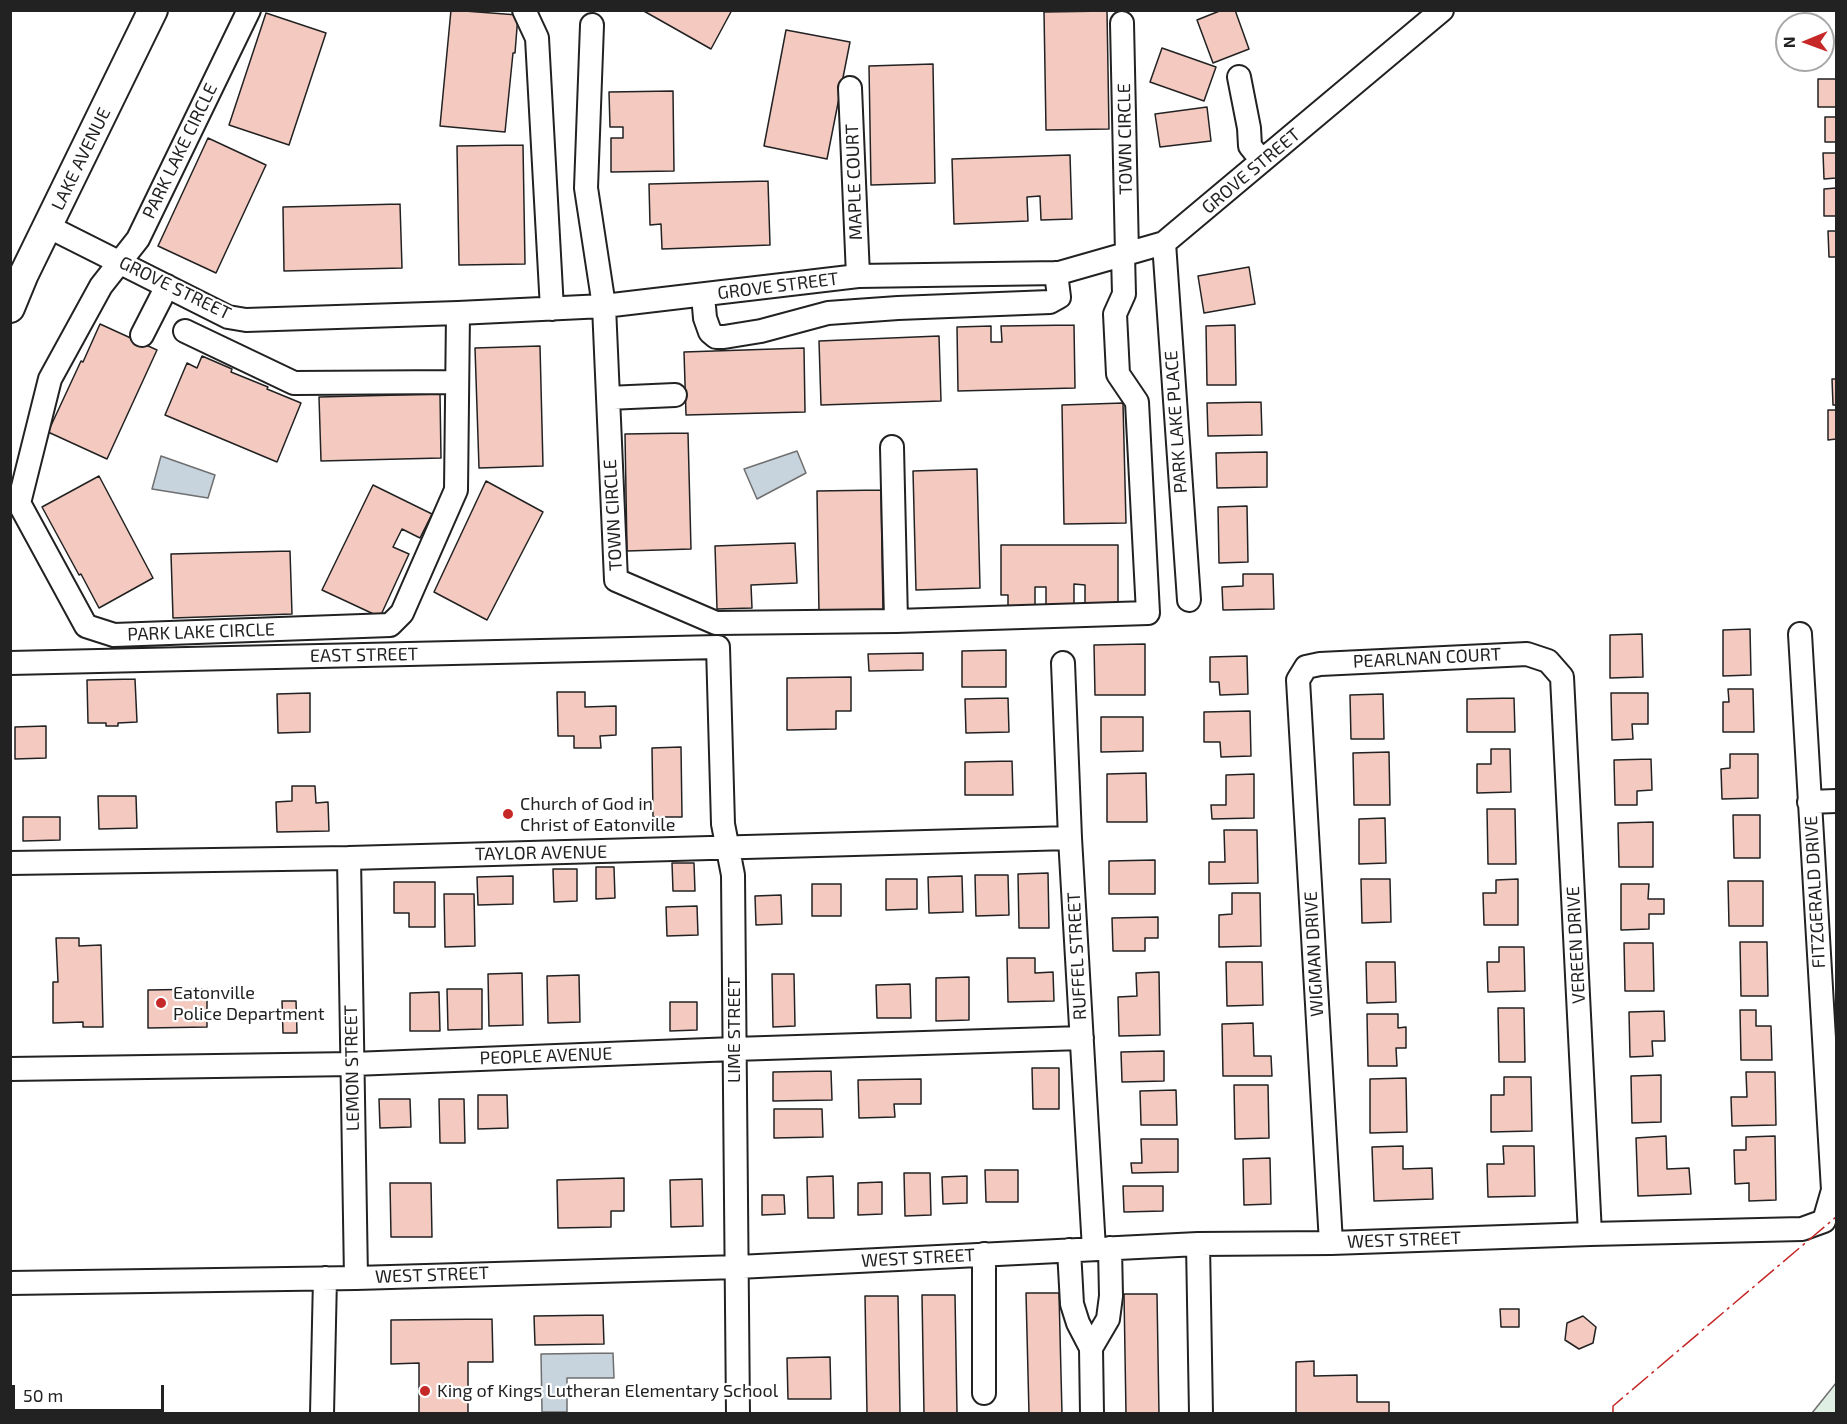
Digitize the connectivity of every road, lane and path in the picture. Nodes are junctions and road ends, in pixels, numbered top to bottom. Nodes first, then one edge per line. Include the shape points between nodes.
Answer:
1 (153, 10) edge
2 (249, 10) edge
3 (524, 10) edge
4 (1442, 10) edge
5 (1122, 23) dead end
6 (592, 26) dead end
7 (1239, 77) dead end
8 (850, 88) dead end
9 (1262, 161) junction
10 (47, 226) junction
11 (1164, 243) junction
12 (1125, 255) junction
13 (119, 262) junction
14 (1056, 273) junction
15 (865, 276) junction
16 (167, 286) junction
17 (774, 286) junction
18 (703, 295) junction
19 (12, 300) edge
20 (604, 306) junction
21 (552, 309) junction
22 (872, 310) junction
23 (459, 313) junction
24 (781, 325) junction
25 (185, 331) dead end
26 (142, 335) dead end
27 (457, 382) junction
28 (675, 395) dead end
29 (608, 398) junction
30 (892, 447) dead end
31 (1189, 600) dead end
32 (896, 621) junction
33 (1800, 634) dead end
34 (718, 647) joint
35 (1548, 661) joint
36 (10, 663) edge
37 (1063, 663) dead end
38 (1306, 667) joint
39 (1836, 801) edge
40 (1809, 802) junction
41 (1070, 838) junction
42 (729, 848) junction
43 (349, 858) junction
44 (10, 863) edge
45 (1082, 1038) junction
46 (734, 1049) junction
47 (352, 1064) junction
48 (10, 1069) edge
49 (1824, 1221) joint
50 (1590, 1234) junction
51 (1331, 1243) junction
52 (1198, 1244) junction
53 (1102, 1248) junction
54 (1069, 1250) junction
55 (984, 1254) junction
56 (738, 1267) junction
57 (325, 1278) junction
58 (356, 1278) junction
59 (10, 1284) edge
60 (1091, 1348) junction
61 (984, 1393) dead end
62 (322, 1413) edge
63 (738, 1413) edge
64 (1092, 1413) edge
65 (1201, 1413) edge

1 - 10 main road, LAKE AVENUE
2 - 13 street, PARK LAKE CIRCLE via 138,239
3 - 21 street via 537,38
4 - 9 street, GROVE STREET
5 - 12 street, TOWN CIRCLE
6 - 20 street, TOWN CIRCLE via 586,188
7 - 9 street via 1250,146
8 - 15 street, MAPLE COURT
9 - 11 street, GROVE STREET
10 - 13 street, GROVE STREET
10 - 19 main road, LAKE AVENUE
11 - 12 street, GROVE STREET
11 - 31 street, PARK LAKE PLACE
12 - 14 street, GROVE STREET
12 - 32 street, TOWN CIRCLE via 1124,294 1115,314 1118,374 1137,402 1148,613
13 - 16 street, GROVE STREET
13 - 27 street, PARK LAKE CIRCLE via 101,286 50,379 19,503 86,626 114,635 390,625 402,613 456,490
14 - 15 street, GROVE STREET
14 - 22 street via 1059,297 1050,302
15 - 17 street, GROVE STREET
15 - 22 street, MAPLE COURT
16 - 23 street, GROVE STREET via 228,316 246,320
16 - 26 street
17 - 18 street, GROVE STREET
17 - 24 street
18 - 20 street, GROVE STREET
18 - 24 street via 705,318 716,337
20 - 21 street, GROVE STREET
20 - 29 street, TOWN CIRCLE
21 - 23 street, GROVE STREET
22 - 24 street via 828,313
23 - 27 street, PARK LAKE CIRCLE
25 - 27 street via 294,383
28 - 29 street
29 - 32 street, TOWN CIRCLE via 616,580 717,623
30 - 32 street
33 - 40 street, FITZGERALD DRIVE
34 - 36 street, EAST STREET
34 - 42 street, LIME STREET via 723,824
35 - 38 street, PEARLNAN COURT via 1527,654
35 - 50 street, VEREEN DRIVE via 1562,677
37 - 41 street, RUFFEL STREET
38 - 51 street, WIGMAN DRIVE via 1298,680
39 - 40 street
40 - 49 street, FITZGERALD DRIVE via 1833,1190
41 - 42 street, TAYLOR AVENUE
41 - 45 street, RUFFEL STREET
42 - 43 street, TAYLOR AVENUE
42 - 46 street, LIME STREET via 733,875
43 - 44 street, TAYLOR AVENUE
43 - 47 street, LEMON STREET
45 - 46 street, PEOPLE AVENUE
45 - 53 street, RUFFEL STREET
46 - 47 street, PEOPLE AVENUE
46 - 56 street, LIME STREET
47 - 48 street, PEOPLE AVENUE
47 - 58 street, LEMON STREET
49 - 50 street, WEST STREET via 1802,1229
50 - 51 street, WEST STREET
51 - 52 street, WEST STREET
52 - 53 street, WEST STREET
52 - 65 street
53 - 54 street, WEST STREET
53 - 60 street, RUFFEL STREET via 1111,1296 1108,1319
54 - 55 street, WEST STREET
54 - 60 street via 1072,1304
55 - 56 street, WEST STREET
55 - 61 street
56 - 58 street, WEST STREET
56 - 63 street, LIME STREET
57 - 58 street, WEST STREET
57 - 59 street, WEST STREET
57 - 62 street
60 - 64 street

